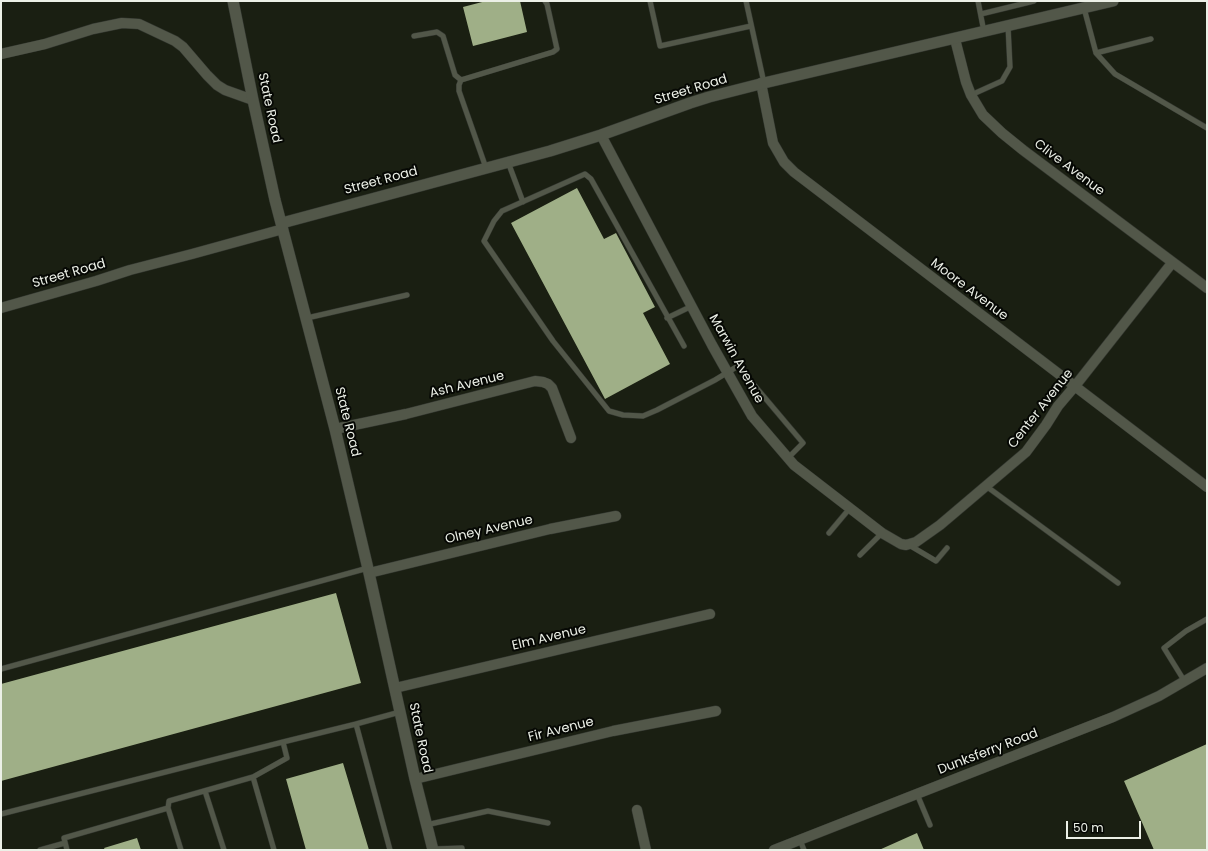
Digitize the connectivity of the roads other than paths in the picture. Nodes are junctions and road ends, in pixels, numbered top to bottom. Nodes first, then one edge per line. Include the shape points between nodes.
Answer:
1 (233, 1) edge
2 (545, 1) edge
3 (650, 1) edge
4 (746, 1) edge
5 (978, 1) edge
6 (1034, 1) edge
7 (1113, 1) edge
8 (1084, 8) junction
9 (980, 14) junction
10 (751, 26) junction
11 (1008, 26) junction
12 (984, 32) junction
13 (414, 36) dead end
14 (955, 39) junction
15 (1151, 39) dead end
16 (1096, 53) junction
17 (1, 54) edge
18 (461, 80) junction
19 (762, 83) junction
20 (971, 95) junction
21 (253, 100) junction
22 (1207, 128) edge
23 (601, 135) junction
24 (508, 162) junction
25 (486, 168) junction
26 (523, 202) junction
27 (283, 226) junction
28 (1172, 263) junction
29 (1207, 288) edge
30 (407, 295) dead end
31 (692, 306) junction
32 (1, 308) edge
33 (307, 318) junction
34 (667, 318) junction
35 (684, 346) dead end
36 (729, 372) junction
37 (1075, 386) junction
38 (335, 429) junction
39 (571, 438) dead end
40 (788, 458) junction
41 (986, 486) junction
42 (1207, 487) edge
43 (850, 508) junction
44 (616, 516) dead end
45 (828, 533) dead end
46 (882, 533) junction
47 (908, 545) junction
48 (948, 548) dead end
49 (860, 555) dead end
50 (369, 570) junction
51 (1118, 582) dead end
52 (710, 614) dead end
53 (1207, 619) edge
54 (1207, 668) edge
55 (1, 670) edge
56 (1185, 682) junction
57 (395, 688) junction
58 (716, 711) dead end
59 (400, 712) junction
60 (356, 724) junction
61 (283, 742) junction
62 (253, 777) junction
63 (415, 779) junction
64 (205, 791) junction
65 (917, 794) junction
66 (168, 808) junction
67 (637, 810) dead end
68 (1, 814) edge
69 (548, 823) dead end
70 (426, 825) junction
71 (930, 825) dead end
72 (800, 840) junction
73 (65, 843) junction
74 (780, 849) edge
75 (40, 850) edge
76 (67, 850) edge
77 (181, 850) edge
78 (224, 850) edge
79 (274, 850) edge
80 (390, 850) edge
81 (433, 850) edge
82 (462, 850) edge
83 (646, 850) edge
84 (804, 850) edge

1 - 21 main road, State Road
2 - 18 lane via 557,49
3 - 10 lane via 660,46
4 - 10 lane
5 - 9 lane
6 - 9 lane
7 - 8 main road, Street Road
8 - 11 main road, Street Road
8 - 16 lane
9 - 12 lane
10 - 19 lane
11 - 12 main road, Street Road
11 - 20 lane via 1010,67 1002,80
12 - 14 main road, Street Road
13 - 18 lane via 437,32 443,36 455,75
14 - 19 main road, Street Road
14 - 20 street, Clive Avenue
15 - 16 lane
16 - 22 lane via 1115,74
17 - 21 street via 122,23 139,24 183,47 217,85
18 - 25 lane via 460,91
19 - 23 main road, Street Road via 690,103
19 - 37 street, Moore Avenue via 774,143 789,167
20 - 28 street, Clive Avenue via 983,115 1002,133
21 - 27 main road, State Road
23 - 24 main road, Street Road
23 - 31 street, Marwin Avenue
24 - 25 main road, Street Road
24 - 26 lane
25 - 27 main road, Street Road
26 - 34 lane via 585,174 590,178
26 - 36 lane via 502,211 484,241 553,341 609,411 642,416
27 - 32 street, Street Road
27 - 33 main road, State Road
28 - 29 street, Clive Avenue
28 - 37 street, Center Avenue
30 - 33 lane
31 - 34 lane
31 - 36 street, Marwin Avenue
33 - 38 main road, State Road
34 - 35 lane
36 - 40 street, Marwin Avenue via 752,416
36 - 40 lane via 738,366 803,443
37 - 41 street, Center Avenue via 1026,452
37 - 42 street, Moore Avenue
38 - 39 street, Ash Avenue via 535,381 548,384 552,388
38 - 50 main road, State Road
40 - 43 street, Marwin Avenue
41 - 47 street, Center Avenue via 940,525
41 - 51 lane
43 - 45 lane
43 - 46 street, Marwin Avenue
44 - 50 street, Olney Avenue
46 - 47 street, Marwin Avenue
46 - 49 lane
47 - 48 lane via 936,561
50 - 55 lane
50 - 57 main road, State Road
52 - 57 street, Elm Avenue
53 - 56 lane via 1164,648
54 - 56 street, Dunksferry Road
56 - 65 street, Dunksferry Road via 1113,717
57 - 59 main road, State Road
58 - 63 street, Fir Avenue via 613,731
59 - 60 lane
59 - 63 main road, State Road
60 - 61 lane
60 - 80 lane
61 - 62 lane via 287,758
61 - 68 lane
62 - 64 lane
62 - 79 lane
63 - 70 main road, State Road
64 - 66 lane via 169,801
64 - 78 lane
65 - 71 lane
65 - 72 street, Dunksferry Road
66 - 73 lane via 64,838
66 - 77 lane
67 - 83 street
69 - 70 lane via 488,812
70 - 81 main road, State Road
72 - 74 street, Dunksferry Road
72 - 84 lane
73 - 75 lane
73 - 76 lane
81 - 82 lane

